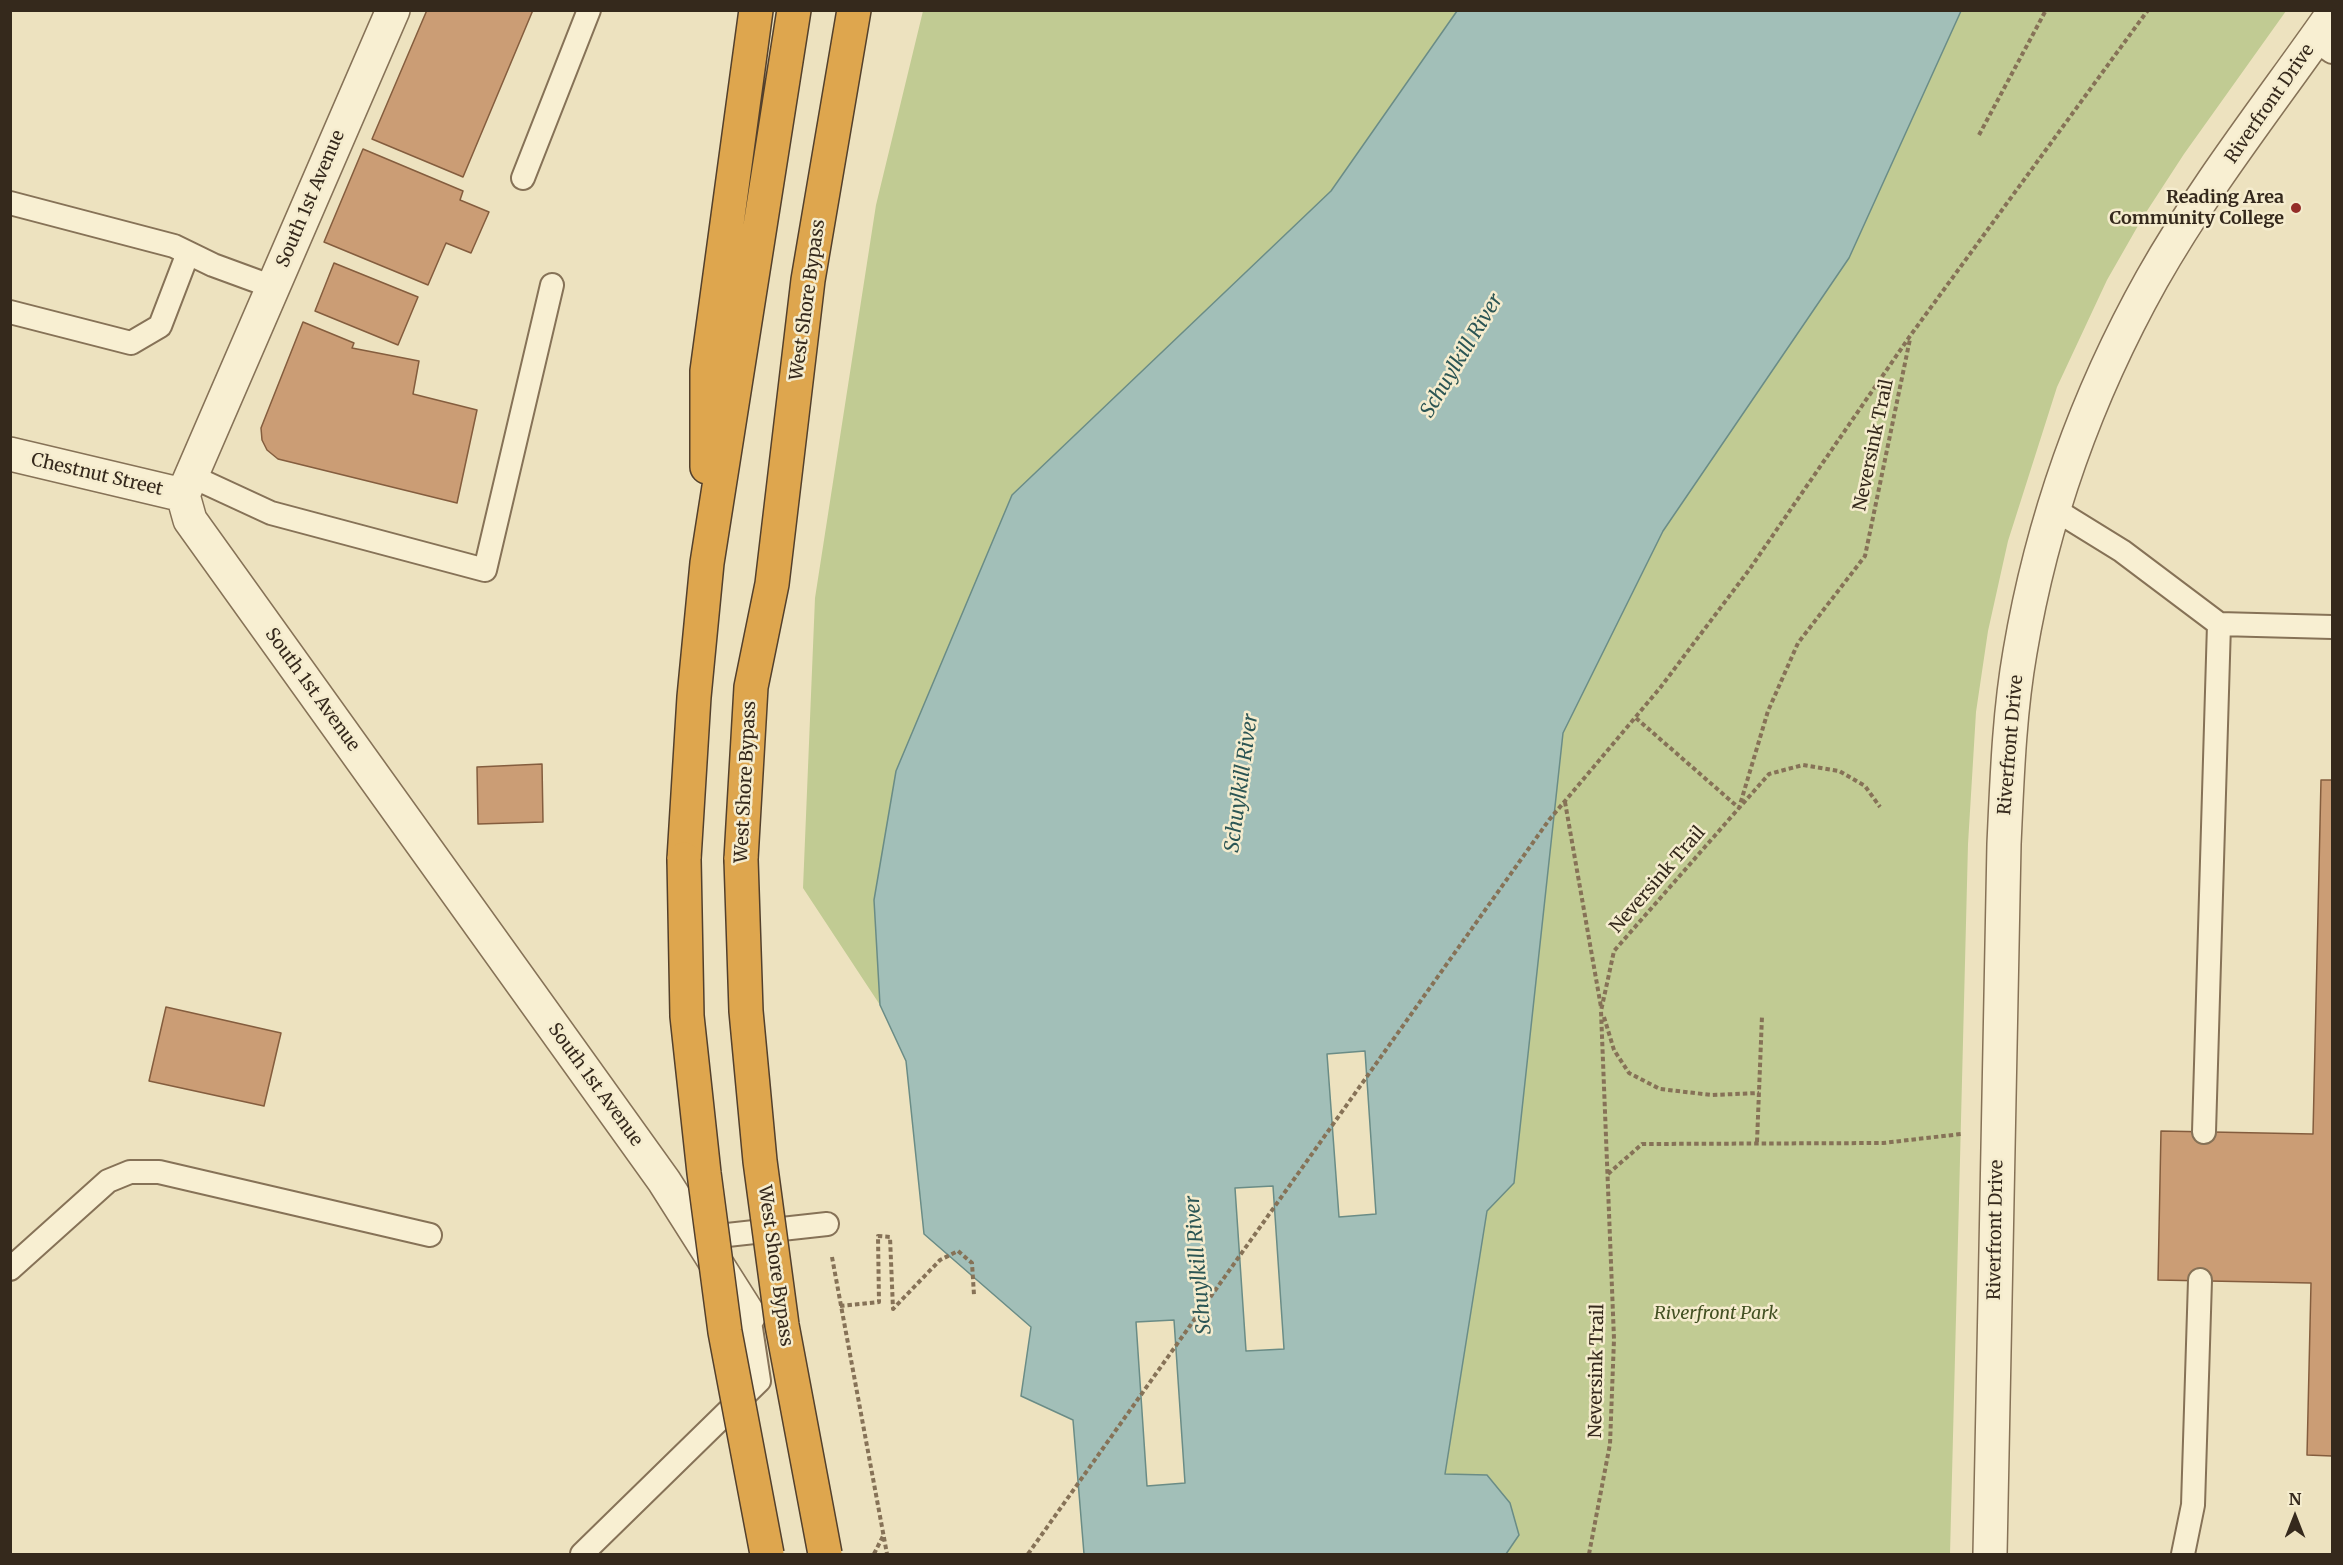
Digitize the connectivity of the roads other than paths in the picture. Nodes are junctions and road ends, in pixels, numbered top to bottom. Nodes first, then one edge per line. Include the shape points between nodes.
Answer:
1 (393, 10) edge
2 (589, 10) edge
3 (756, 10) edge
4 (794, 10) edge
5 (854, 10) edge
6 (862, 10) edge
7 (2327, 36) edge
8 (831, 147) junction
9 (523, 178) dead end
10 (10, 203) edge
11 (188, 254) junction
12 (552, 285) dead end
13 (273, 287) junction
14 (10, 312) edge
15 (10, 454) edge
16 (187, 486) junction
17 (2054, 509) junction
18 (707, 563) junction
19 (2219, 624) junction
20 (2332, 627) edge
21 (2204, 1132) dead end
22 (826, 1224) road end
23 (430, 1235) dead end
24 (700, 1238) junction
25 (10, 1269) edge
26 (2200, 1280) dead end
27 (748, 1315) joint
28 (582, 1554) edge
29 (766, 1554) edge
30 (825, 1554) edge
31 (1990, 1554) edge
32 (2183, 1554) edge

1 - 13 street, South 1st Avenue
2 - 9 lane
3 - 18 highway via 707,371
4 - 18 highway
5 - 8 highway, West Shore Bypass
6 - 8 highway
7 - 17 street, Riverfront Drive via 2196,207 2152,278 2087,412
8 - 30 highway, West Shore Bypass, bridge via 808,280 772,584 751,687 741,858 746,1011 760,1161 782,1325
10 - 11 lane via 174,246
11 - 13 lane
11 - 14 lane via 160,326 131,343
12 - 16 lane via 485,570 271,513
13 - 16 street, South 1st Avenue
15 - 16 street, Chestnut Street
16 - 24 street, South 1st Avenue via 190,520 650,1162
17 - 19 lane via 2122,551
17 - 31 street, Riverfront Drive via 2020,653 2009,737
18 - 29 highway, bridge via 684,859 687,1016 725,1332
19 - 20 lane
19 - 21 lane
22 - 24 lane
23 - 25 lane via 159,1172 130,1172 108,1181
24 - 27 street, South 1st Avenue
26 - 32 lane via 2193,1505
27 - 28 lane via 759,1382

